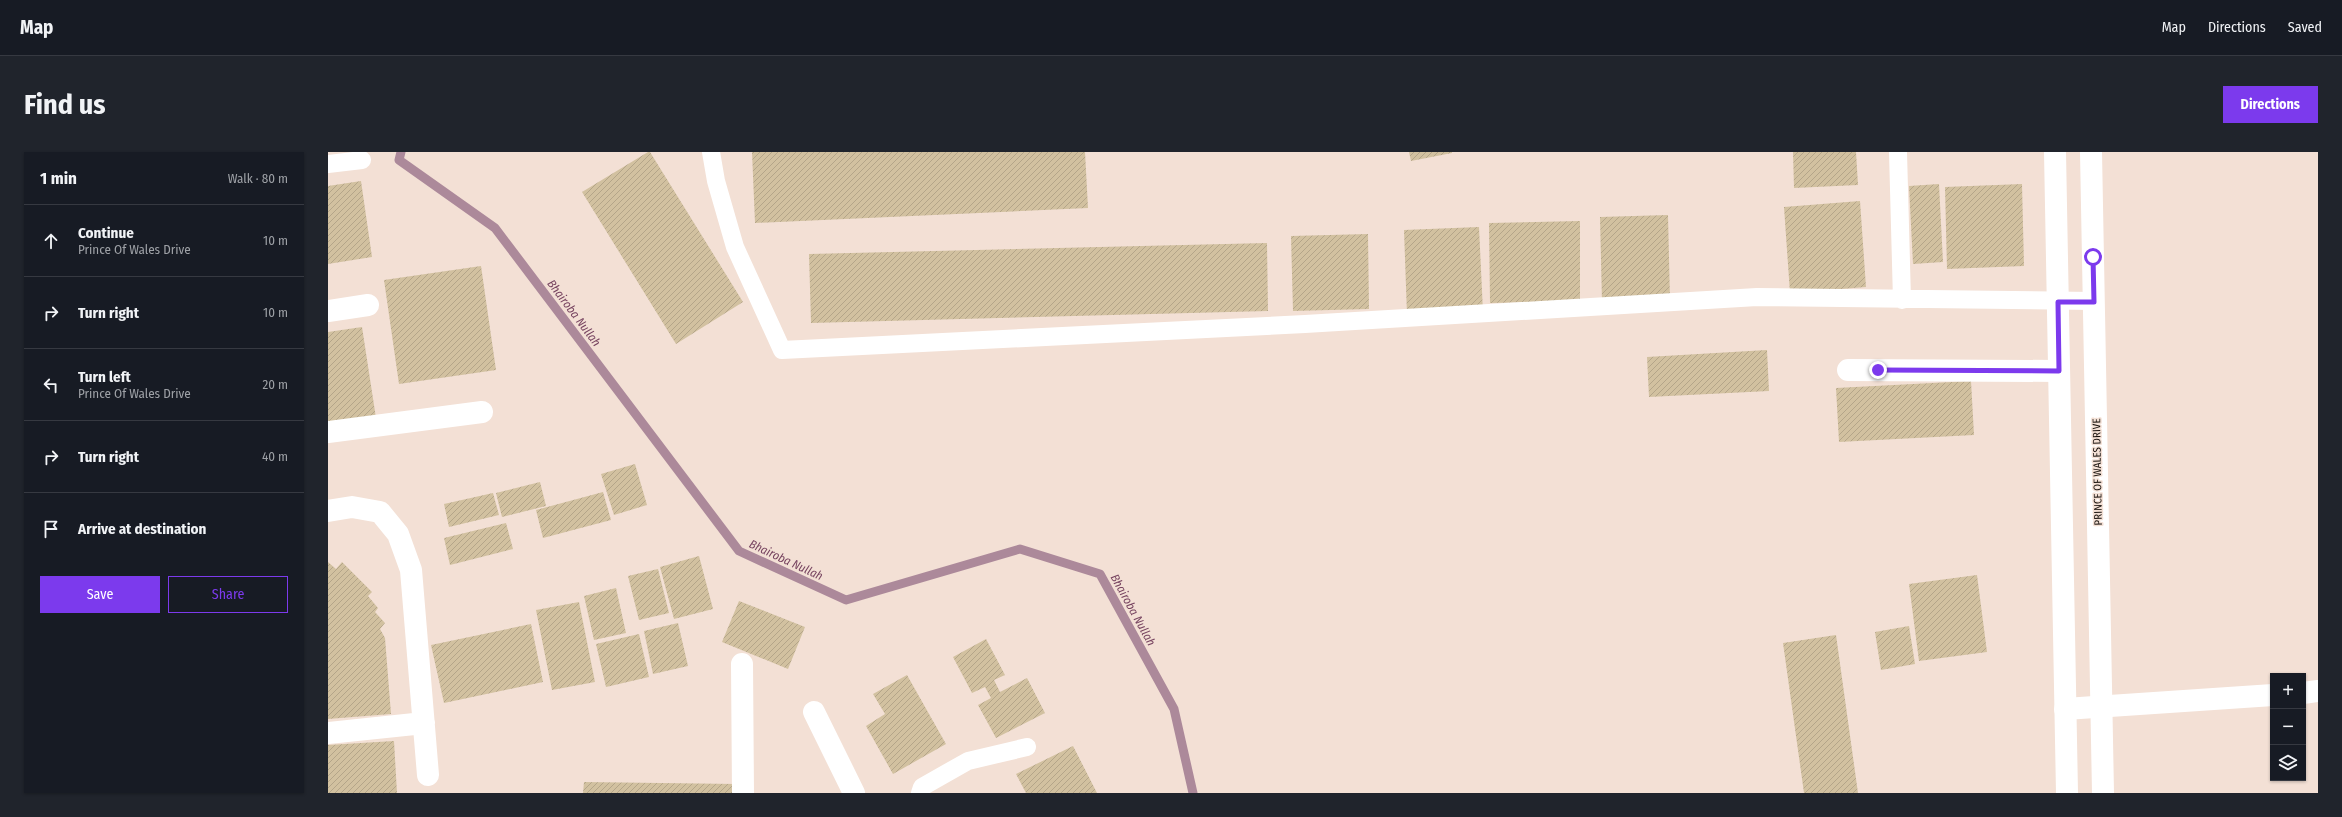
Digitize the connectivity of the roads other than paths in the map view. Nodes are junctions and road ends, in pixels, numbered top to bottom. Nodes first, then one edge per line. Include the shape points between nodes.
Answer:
1 (711, 152) edge
2 (1898, 152) edge
3 (2055, 152) edge
4 (2091, 152) edge
5 (362, 160) dead end
6 (328, 164) edge
7 (1902, 300) junction
8 (2058, 302) junction
9 (2094, 302) junction
10 (368, 304) dead end
11 (328, 311) edge
12 (1848, 370) dead end
13 (2059, 371) junction
14 (482, 412) dead end
15 (328, 432) edge
16 (328, 511) edge
17 (742, 664) dead end
18 (2318, 691) edge
19 (2306, 693) edge
20 (2270, 695) edge
21 (2102, 708) junction
22 (2065, 709) junction
23 (814, 712) dead end
24 (424, 723) junction
25 (328, 733) edge
26 (1028, 747) dead end
27 (428, 775) dead end
28 (743, 793) edge
29 (854, 793) edge
30 (920, 793) edge
31 (2067, 793) edge
32 (2103, 793) edge

1 - 7 lane via 716,181 736,247 782,350 1305,324 1757,297
2 - 7 lane
3 - 8 street
4 - 9 street, PRINCE OF WALES DRIVE
5 - 6 lane
7 - 8 lane
8 - 9 lane
8 - 13 street
9 - 21 street, PRINCE OF WALES DRIVE
10 - 11 street
12 - 13 street
13 - 22 street
14 - 15 street
16 - 24 street via 352,507 380,512 398,534 412,570
17 - 28 street
18 - 19 street
20 - 21 street
21 - 22 street
21 - 32 street, PRINCE OF WALES DRIVE
22 - 31 street
23 - 29 street
24 - 25 street
24 - 27 street
26 - 30 lane via 968,761 922,787

